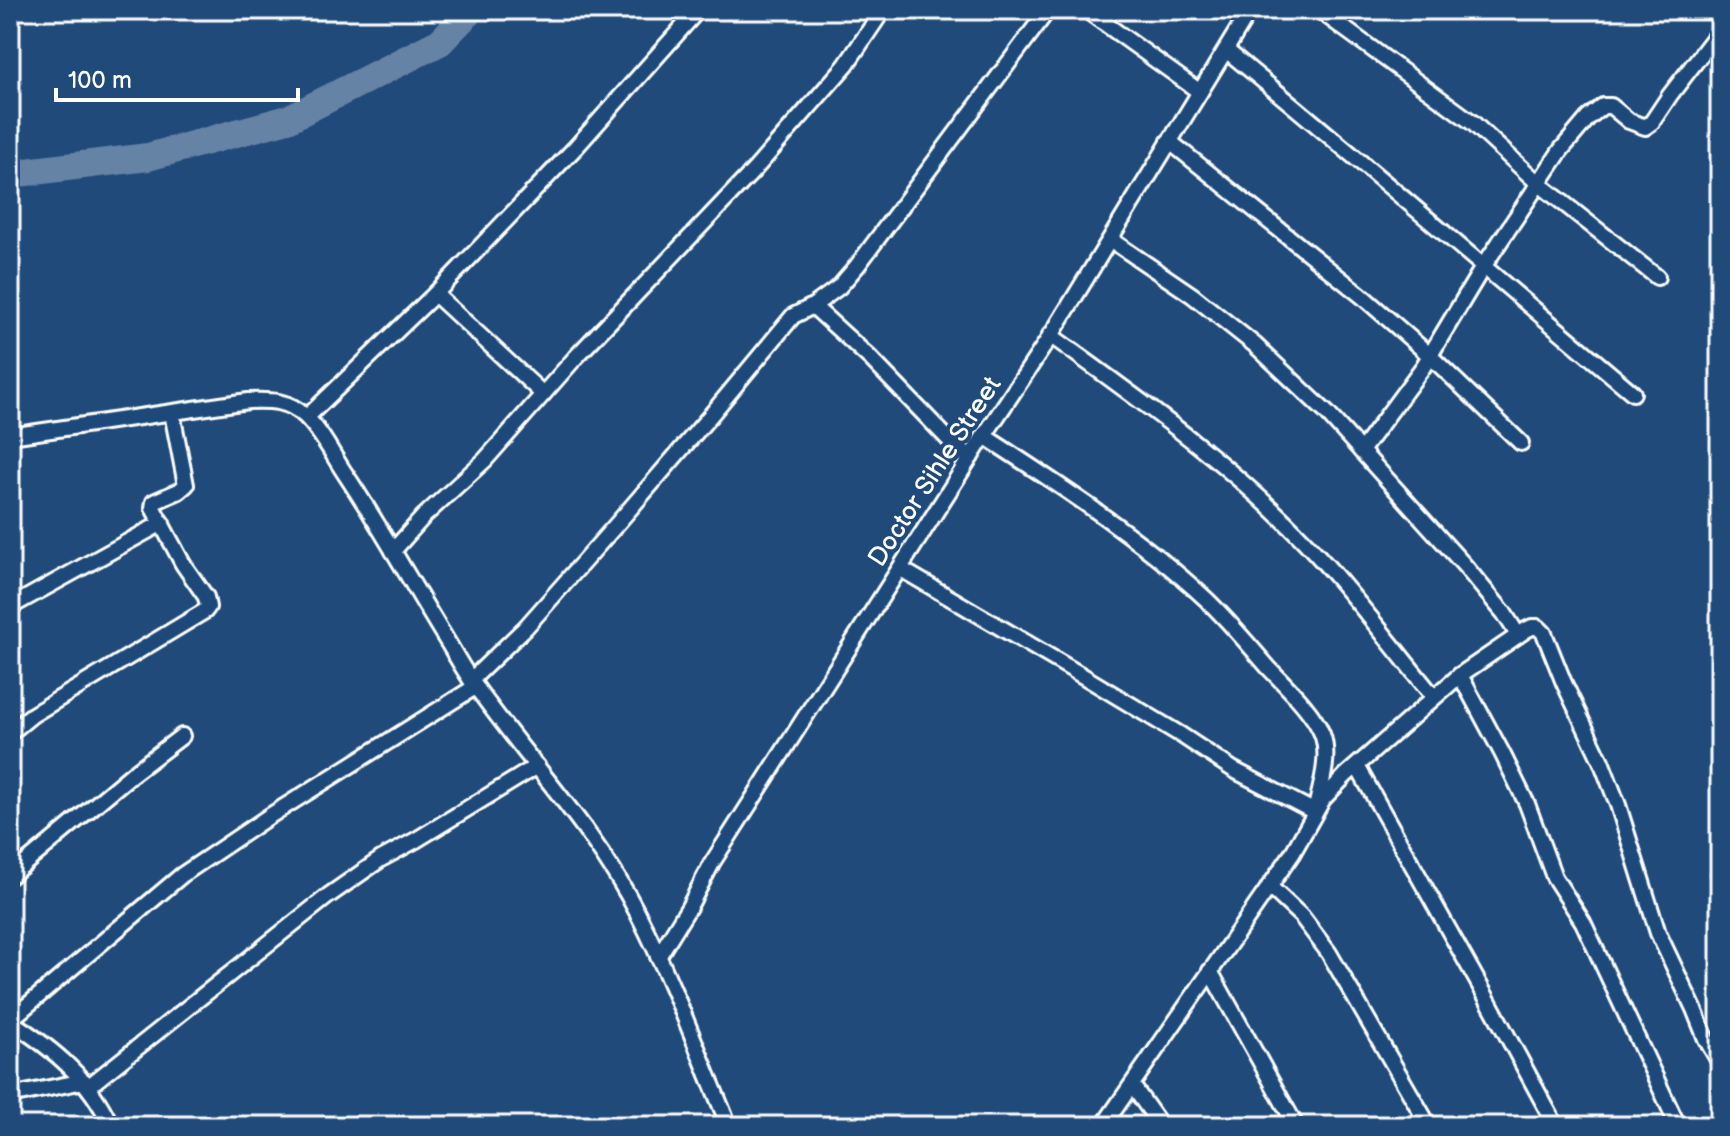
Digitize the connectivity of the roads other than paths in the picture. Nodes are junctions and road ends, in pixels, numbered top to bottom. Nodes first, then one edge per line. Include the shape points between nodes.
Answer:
1 (698, 10) edge
2 (883, 10) edge
3 (1048, 10) edge
4 (1086, 10) edge
5 (1250, 10) edge
6 (1319, 10) edge
7 (1720, 30) edge
8 (1226, 50) junction
9 (1200, 92) junction
10 (1169, 141) junction
11 (1538, 183) junction
12 (1111, 240) junction
13 (1483, 267) junction
14 (1657, 277) dead end
15 (435, 294) junction
16 (813, 306) junction
17 (1050, 335) junction
18 (1429, 355) junction
19 (1633, 393) dead end
20 (543, 394) junction
21 (172, 413) junction
22 (307, 417) junction
23 (10, 436) edge
24 (984, 436) junction
25 (1521, 443) dead end
26 (1361, 451) junction
27 (971, 457) junction
28 (162, 523) junction
29 (393, 551) junction
30 (901, 569) junction
31 (10, 607) edge
32 (1518, 635) junction
33 (1460, 675) junction
34 (473, 684) junction
35 (1434, 697) junction
36 (10, 733) edge
37 (182, 736) dead end
38 (537, 766) junction
39 (1357, 766) junction
40 (1315, 812) junction
41 (10, 876) edge
42 (1269, 886) junction
43 (658, 957) junction
44 (1210, 971) junction
45 (10, 1021) edge
46 (1720, 1063) edge
47 (86, 1084) junction
48 (1132, 1085) junction
49 (10, 1096) edge
50 (111, 1126) edge
51 (729, 1126) edge
52 (1103, 1126) edge
53 (1161, 1126) edge
54 (1296, 1126) edge
55 (1429, 1126) edge
56 (1556, 1126) edge
57 (1678, 1126) edge

1 - 15 street
2 - 20 street via 846,65 755,169
3 - 16 street via 857,266
4 - 9 street
5 - 8 street, Doctor Sihle Street
6 - 11 street via 1473,123
7 - 11 street via 1652,122 1645,127 1603,106 1575,132
8 - 9 street, Doctor Sihle Street
8 - 13 street
9 - 10 street, Doctor Sihle Street
10 - 12 street, Doctor Sihle Street
10 - 18 street
11 - 13 street
11 - 14 street
12 - 17 street, Doctor Sihle Street
12 - 26 street via 1255,345
13 - 18 street
13 - 19 street
15 - 20 street
15 - 22 street
16 - 27 street
16 - 34 street via 793,316 607,536
17 - 24 street, Doctor Sihle Street
17 - 35 street via 1187,436 1268,505 1319,557
18 - 25 street
18 - 26 street
20 - 29 street
21 - 22 street via 275,400
21 - 23 street
21 - 28 street via 186,485 154,502
22 - 29 street
24 - 27 street, Doctor Sihle Street
24 - 40 street via 1156,556 1275,674 1321,731 1325,753
26 - 32 street via 1464,565
27 - 30 street, Doctor Sihle Street
28 - 31 street
28 - 36 street via 206,597 206,609
29 - 34 street
30 - 40 street via 1234,770
30 - 43 street, Doctor Sihle Street via 712,863
32 - 33 street
32 - 46 street via 1538,627 1549,641 1618,805 1658,933
33 - 35 street
33 - 57 street via 1527,804 1554,877 1583,922
34 - 38 street
34 - 45 street via 182,875
35 - 39 street
37 - 41 street
38 - 43 street via 615,872
38 - 47 street via 328,896
39 - 40 street
39 - 56 street
40 - 42 street
42 - 44 street
42 - 55 street via 1329,953
43 - 51 street
44 - 48 street
44 - 54 street
45 - 47 street
47 - 49 street
47 - 50 street
48 - 52 street
48 - 53 street

